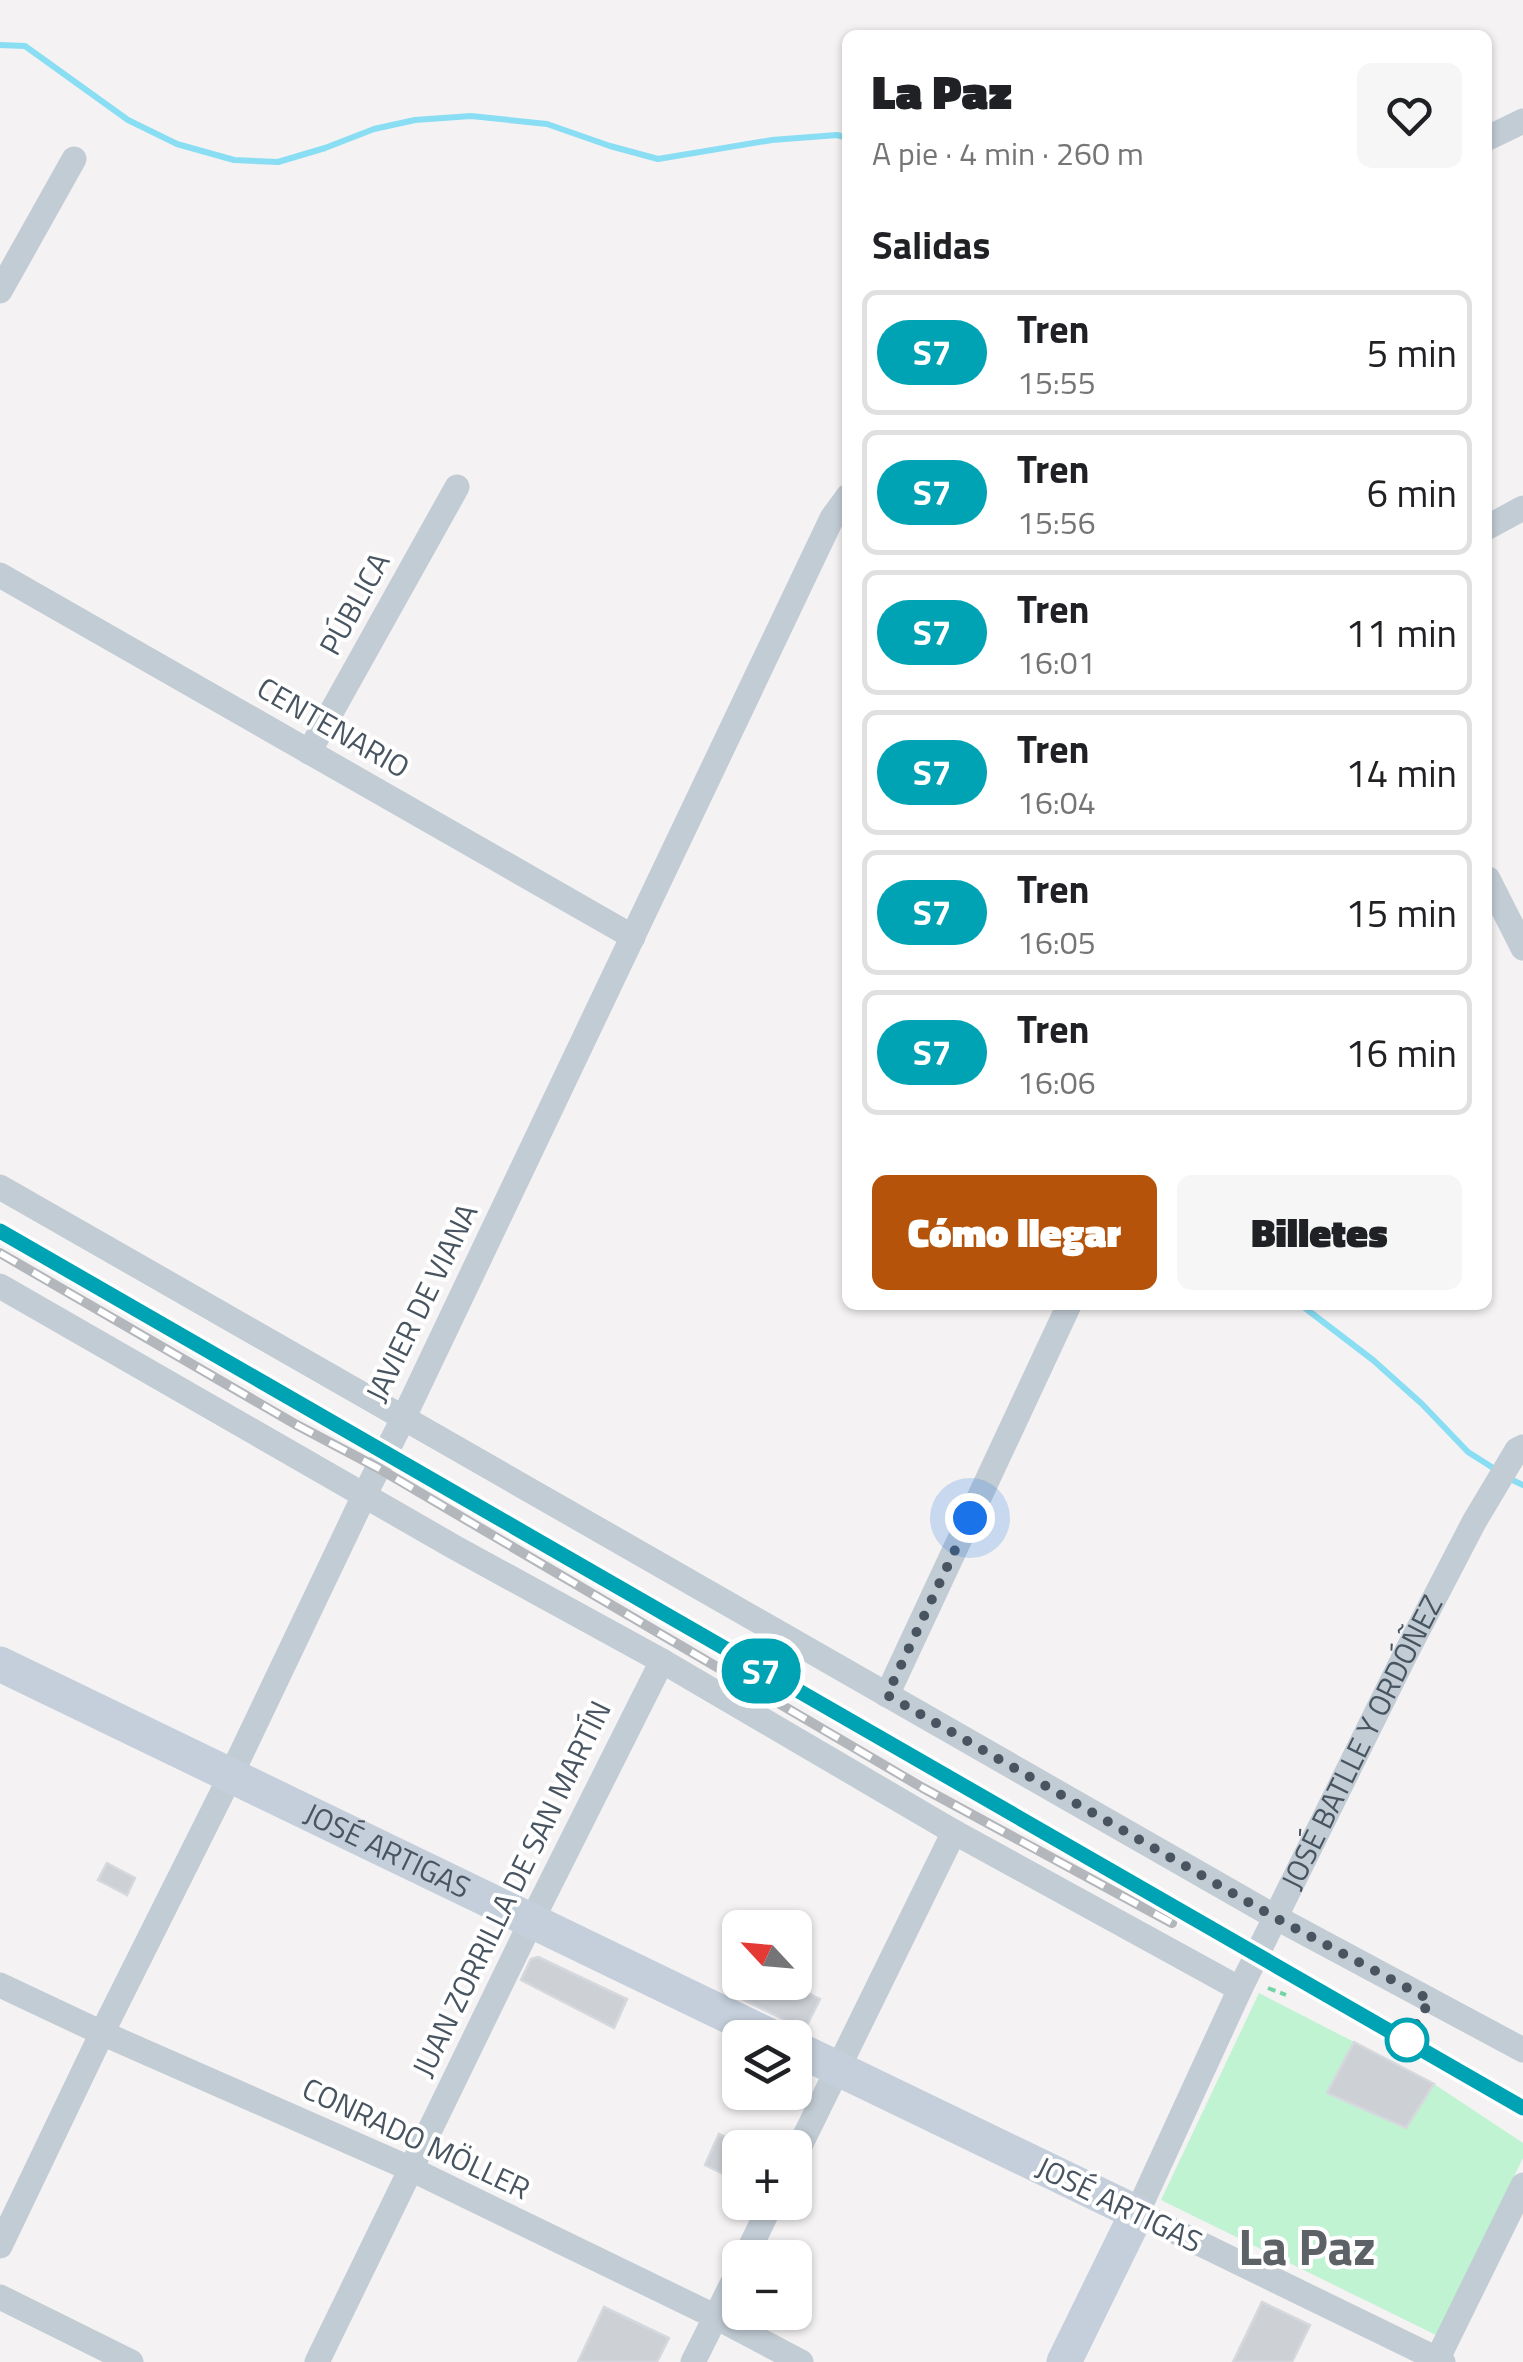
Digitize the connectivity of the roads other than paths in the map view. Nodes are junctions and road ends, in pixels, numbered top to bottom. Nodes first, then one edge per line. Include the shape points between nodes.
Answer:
1 (1521, 127) edge
2 (1492, 137) edge
3 (74, 159) dead end
4 (0, 291) edge
5 (457, 488) dead end
6 (842, 504) edge
7 (1523, 508) edge
8 (1492, 526) edge
9 (0, 575) edge
10 (308, 752) junction
11 (1492, 888) edge
12 (634, 937) junction
13 (1523, 948) edge
14 (0, 1186) edge
15 (0, 1286) edge
16 (1067, 1310) edge
17 (403, 1418) junction
18 (1520, 1448) edge
19 (364, 1496) junction
20 (662, 1661) junction
21 (0, 1664) edge
22 (887, 1695) junction
23 (231, 1775) junction
24 (954, 1832) junction
25 (1276, 1918) junction
26 (532, 1920) junction
27 (0, 1985) edge
28 (1240, 1989) junction
29 (737, 2020) edge
30 (102, 2033) junction
31 (1523, 2050) edge
32 (812, 2056) edge
33 (838, 2068) junction
34 (808, 2130) edge
35 (411, 2169) junction
36 (1523, 2185) edge
37 (1136, 2214) junction
38 (0, 2246) edge
39 (0, 2298) edge
40 (722, 2305) edge
41 (716, 2317) junction
42 (1439, 2361) edge
43 (131, 2362) edge
44 (317, 2362) edge
45 (693, 2362) edge
46 (801, 2362) edge
47 (1064, 2362) edge

1 - 2 street
3 - 4 street
5 - 10 street, PÚBLICA
6 - 12 street, JAVIER DE VIANA
7 - 8 street
9 - 10 street, CENTENARIO
10 - 12 street, CENTENARIO
11 - 13 street
12 - 17 street, JAVIER DE VIANA
14 - 17 street
15 - 19 street
16 - 22 street
17 - 19 street, JAVIER DE VIANA
17 - 22 street
18 - 25 street, JOSÉ BATLLE Y ORDÓÑEZ via 1474,1522
19 - 20 street
19 - 23 street, JAVIER DE VIANA
20 - 24 street
20 - 26 street, JUAN ZORRILLA DE SAN MARTÍN
21 - 23 street, JOSÉ ARTIGAS
22 - 25 street
23 - 26 street, JOSÉ ARTIGAS
23 - 30 street, JAVIER DE VIANA
24 - 28 street
24 - 33 street
25 - 28 street, JOSÉ BATLLE Y ORDÓÑEZ
25 - 31 street
26 - 29 street, JOSÉ ARTIGAS
26 - 35 street, JUAN ZORRILLA DE SAN MARTÍN
27 - 30 street, CONRADO MÖLLER
28 - 37 street, JOSÉ BATLLE Y ORDÓÑEZ
30 - 35 street, CONRADO MÖLLER
30 - 38 street, JAVIER DE VIANA
32 - 33 street, JOSÉ ARTIGAS
33 - 34 street
33 - 37 street, JOSÉ ARTIGAS
35 - 41 street, CONRADO MÖLLER
35 - 44 street, JUAN ZORRILLA DE SAN MARTÍN
36 - 42 street
37 - 42 street, JOSÉ ARTIGAS
37 - 47 street, JOSÉ BATLLE Y ORDÓÑEZ
39 - 43 street
40 - 41 street
41 - 45 street
41 - 46 street, CONRADO MÖLLER

